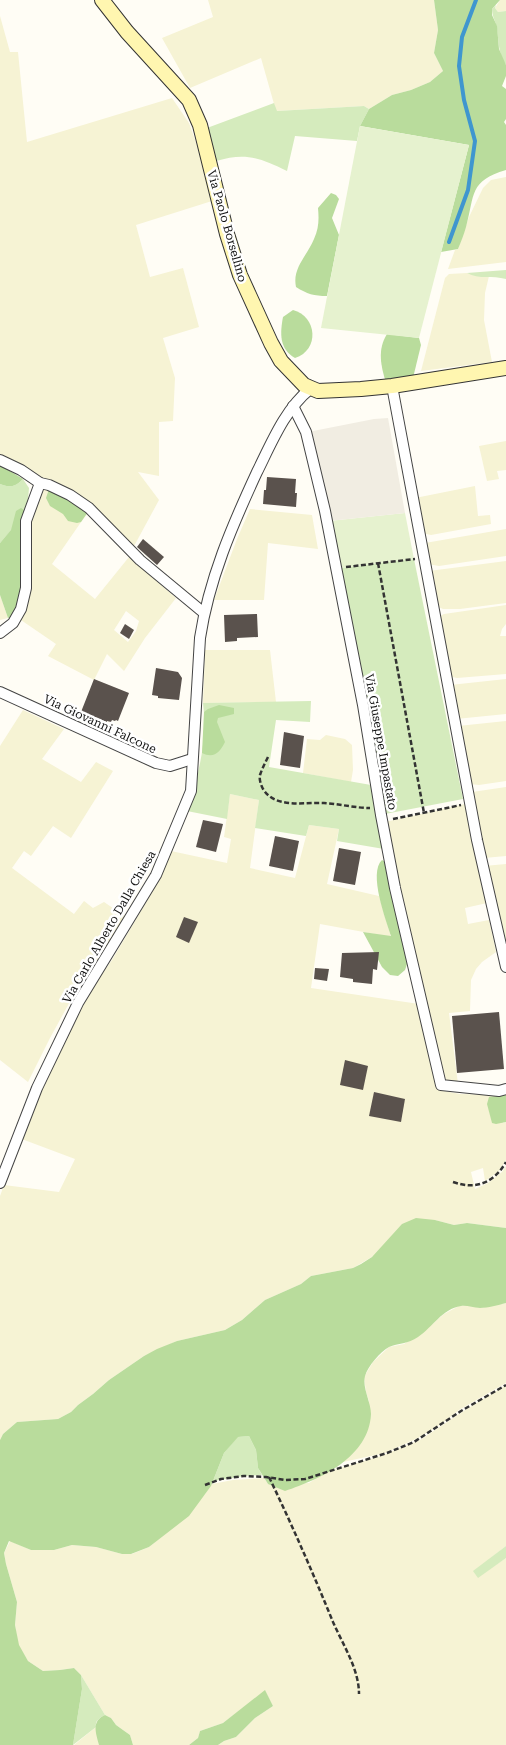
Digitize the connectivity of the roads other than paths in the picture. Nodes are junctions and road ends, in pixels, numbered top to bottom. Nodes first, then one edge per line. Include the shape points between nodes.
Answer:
1 (102, 0) edge
2 (506, 368) edge
3 (392, 386) junction
4 (310, 389) junction
5 (293, 406) junction
6 (0, 460) edge
7 (40, 483) junction
8 (204, 614) junction
9 (0, 633) edge
10 (0, 692) edge
11 (192, 759) junction
12 (506, 968) edge
13 (506, 1089) edge
14 (0, 1183) edge

1 - 4 street, Via Paolo Borsellino via 189,100 200,124 240,275 281,361
2 - 3 street
3 - 4 street via 327,391
3 - 12 street via 470,803
4 - 5 street, Via Carlo Alberto Dalla Chiesa
5 - 8 street, Via Carlo Alberto Dalla Chiesa via 268,448 242,506 219,560
5 - 13 street, Via Giuseppe Impastato via 306,432 337,568 395,888 441,1085
6 - 7 street
7 - 8 street via 70,495 89,508 140,560
7 - 9 street via 26,521 26,588 22,609
8 - 11 street, Via Carlo Alberto Dalla Chiesa
10 - 11 street, Via Giovanni Falcone via 156,763 170,766
11 - 14 street, Via Carlo Alberto Dalla Chiesa via 190,791 166,853 156,875 78,1002 37,1088

